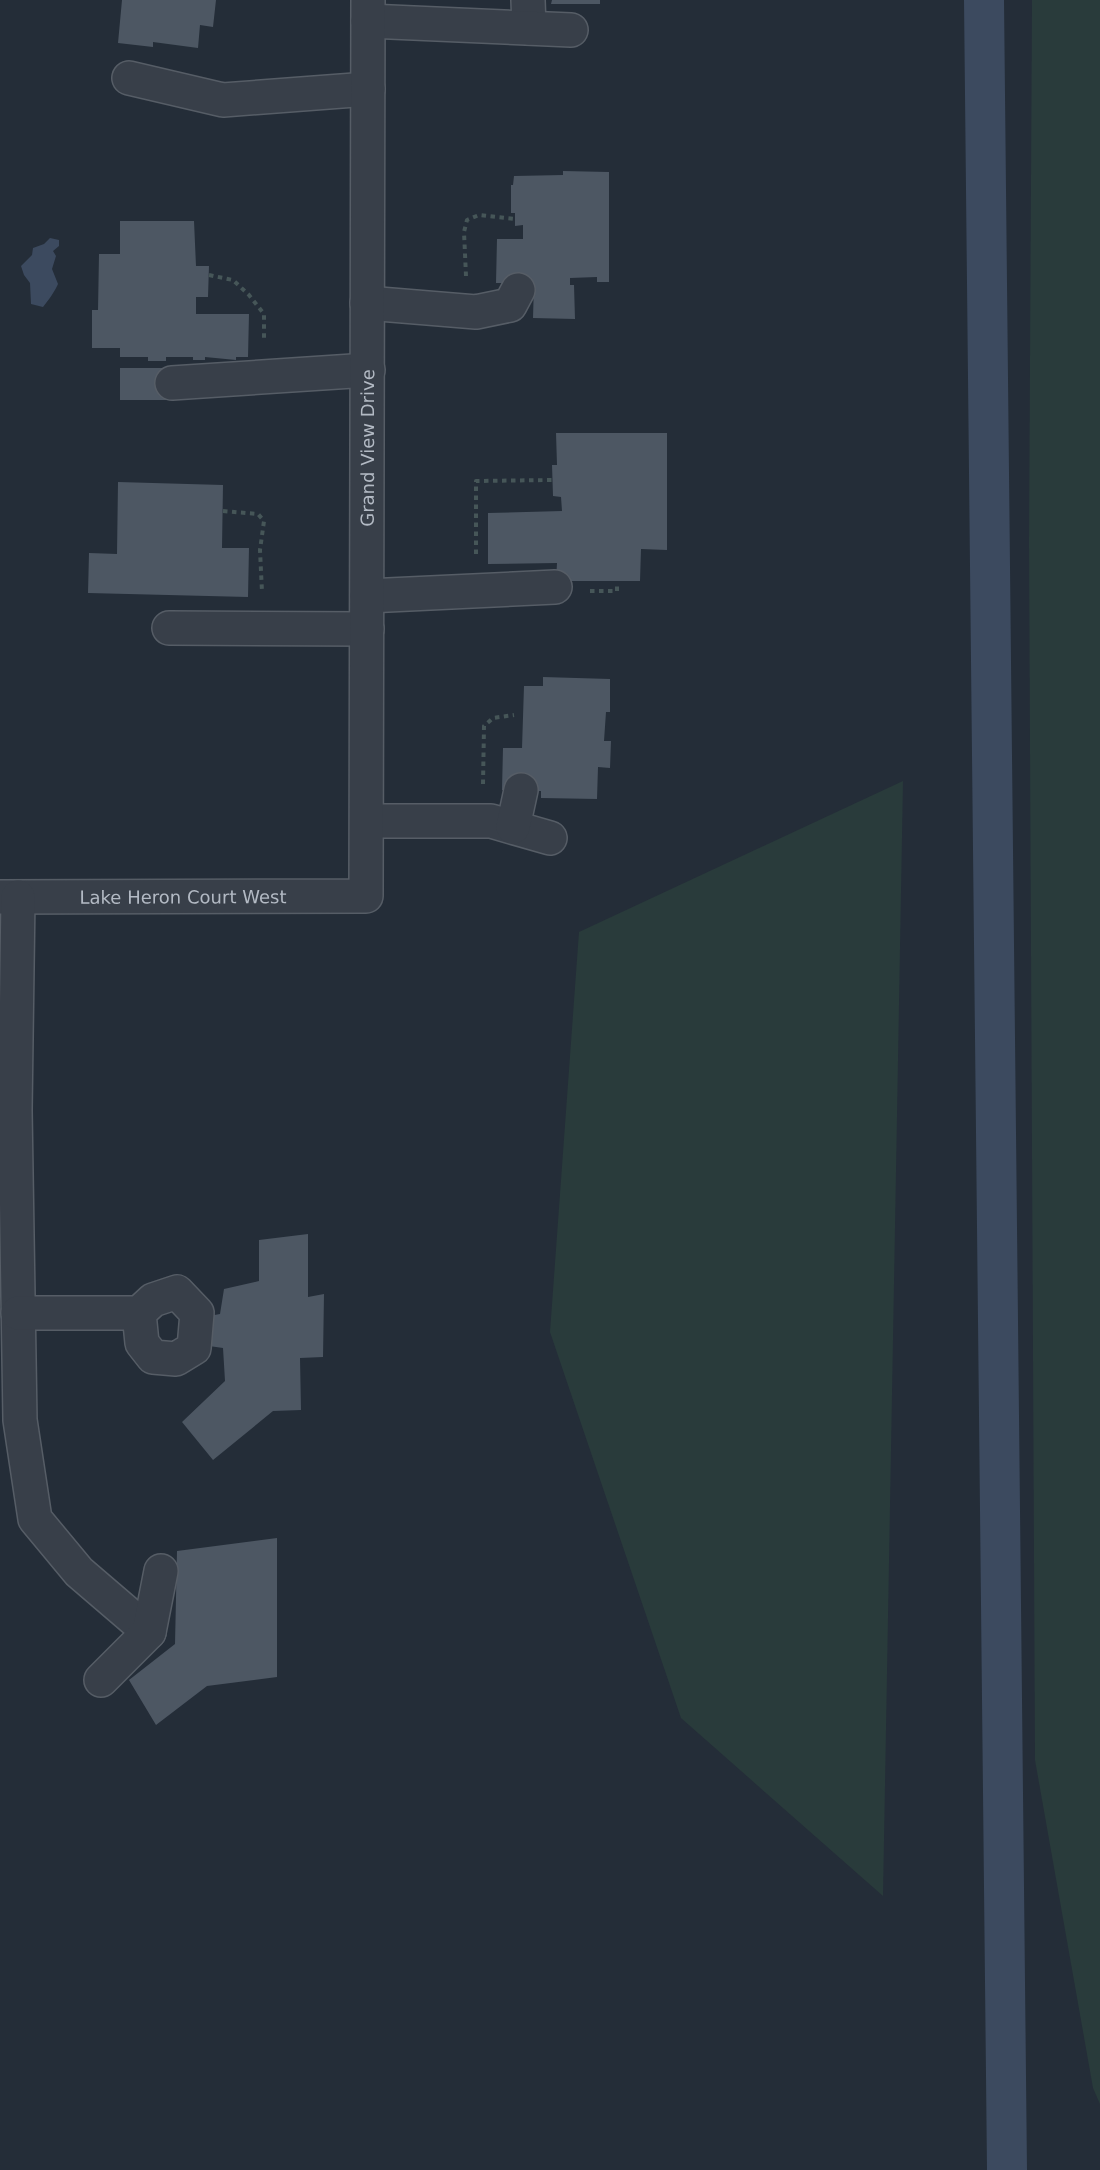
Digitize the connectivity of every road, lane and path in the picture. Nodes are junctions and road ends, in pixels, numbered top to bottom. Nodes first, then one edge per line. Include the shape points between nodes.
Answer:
1 (368, 11) edge
2 (529, 14) edge
3 (570, 30) dead end
4 (129, 78) dead end
5 (368, 89) junction
6 (515, 219) dead end
7 (209, 275) dead end
8 (518, 290) dead end
9 (367, 303) junction
10 (476, 312) junction
11 (368, 370) junction
12 (264, 377) junction
13 (172, 383) dead end
14 (552, 480) dead end
15 (223, 511) dead end
16 (555, 587) dead end
17 (475, 591) junction
18 (367, 596) junction
19 (169, 628) dead end
20 (255, 628) junction
21 (367, 628) junction
22 (514, 715) dead end
23 (520, 790) dead end
24 (367, 821) junction
25 (498, 824) junction
26 (550, 838) dead end
27 (366, 896) joint
28 (9, 897) edge
29 (18, 1313) junction
30 (139, 1314) dead end
31 (161, 1571) dead end
32 (149, 1632) junction
33 (101, 1680) dead end

1 - 2 street
1 - 5 street, Grand View Drive
2 - 3 street
4 - 5 street via 223,100
5 - 9 street, Grand View Drive
6 - 10 path via 479,215 467,220 465,274
7 - 12 path via 233,280 264,315
8 - 10 street via 510,305
9 - 10 street
9 - 11 street, Grand View Drive
11 - 12 street
11 - 18 street, Grand View Drive
12 - 13 street
14 - 17 path via 476,481
15 - 20 path via 258,514 264,521 260,549 262,597
16 - 17 street
17 - 18 street
18 - 21 street, Grand View Drive
19 - 20 street
20 - 21 street
21 - 24 street, Grand View Drive
22 - 25 path via 494,718 484,726
23 - 25 street
24 - 25 street
24 - 27 street, Grand View Drive
25 - 26 street
27 - 28 street, Lake Heron Court West
28 - 29 street
29 - 30 street
29 - 32 street via 20,1420 35,1518 79,1572
31 - 32 street
32 - 33 street

